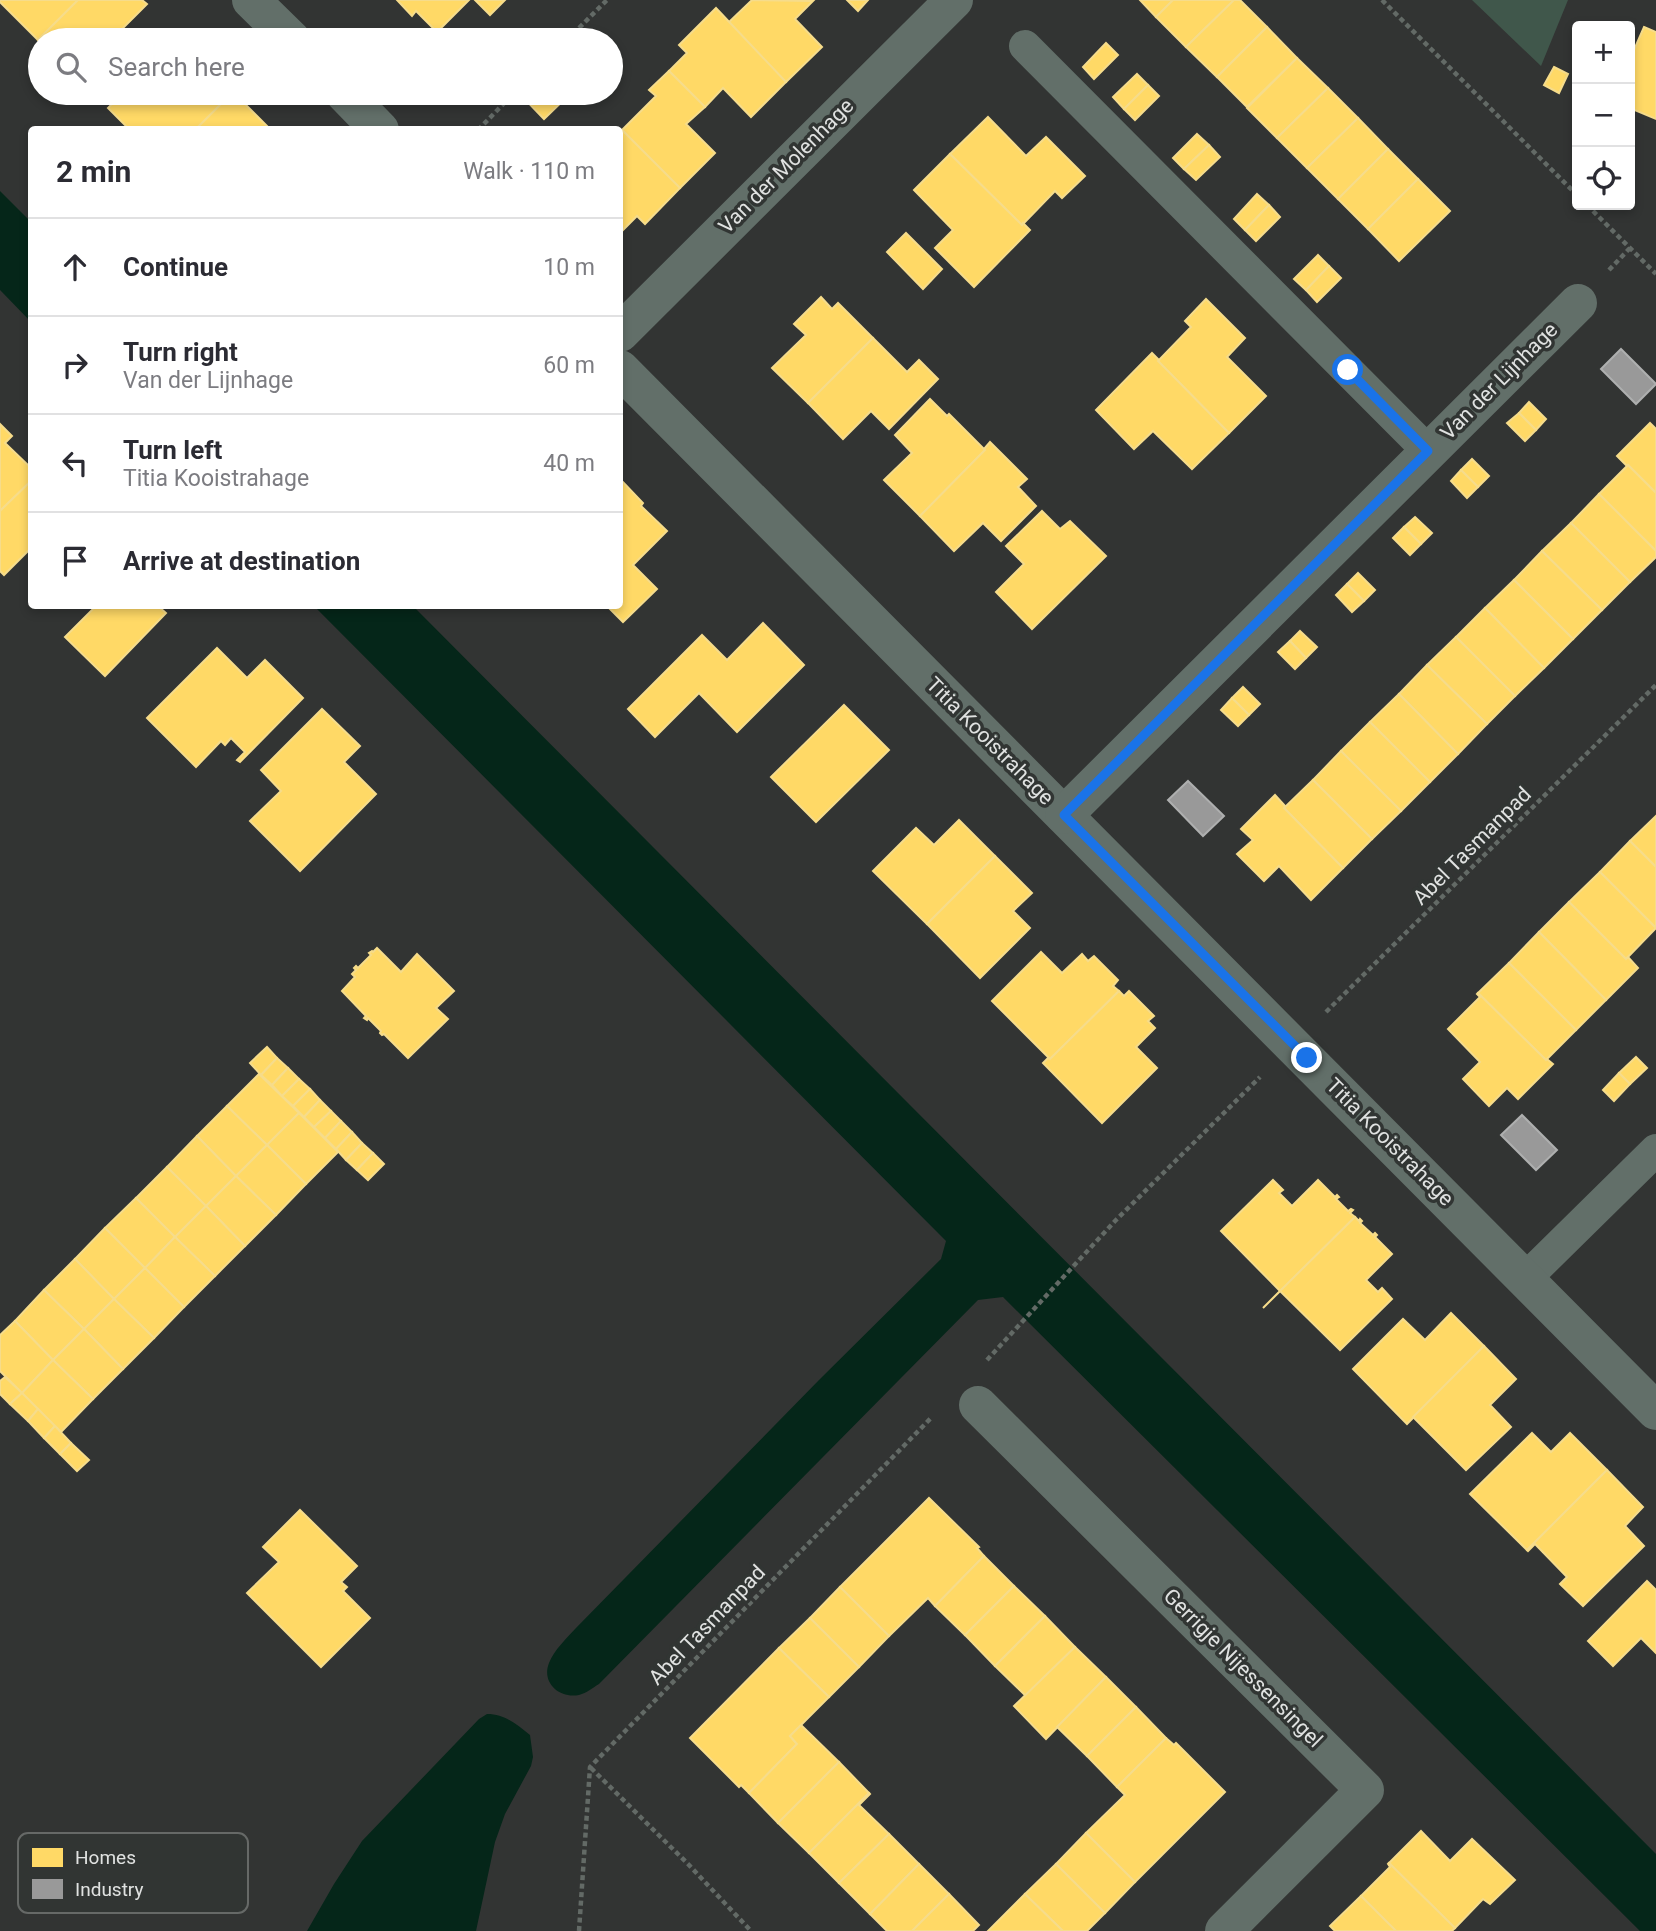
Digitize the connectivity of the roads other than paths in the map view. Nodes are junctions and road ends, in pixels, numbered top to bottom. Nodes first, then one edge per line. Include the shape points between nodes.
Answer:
1 (251, 0) edge
2 (954, 0) edge
3 (280, 28) edge
4 (1025, 46) dead end
5 (356, 105) edge
6 (376, 126) edge
7 (1578, 303) dead end
8 (623, 330) edge
9 (623, 372) edge
10 (1428, 451) junction
11 (1064, 815) junction
12 (1656, 1150) edge
13 (1526, 1278) junction
14 (959, 1406) road end
15 (1656, 1410) edge
16 (1224, 1931) edge

1 - 3 street
2 - 8 street, Van der Molenhage
4 - 10 lane
5 - 6 street
7 - 10 street, Van der Lijnhage
9 - 11 street, Titia Kooistrahage
10 - 11 street, Van der Lijnhage
11 - 13 street, Titia Kooistrahage
12 - 13 lane
13 - 15 street, Titia Kooistrahage
14 - 16 street, Gerrigje Nijessensingel via 1365,1790

